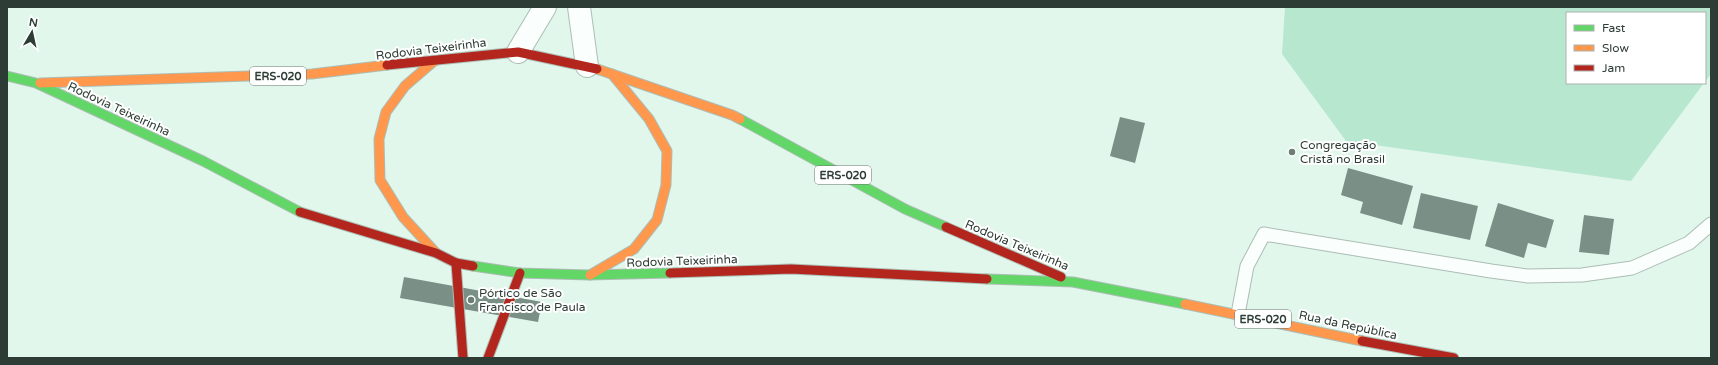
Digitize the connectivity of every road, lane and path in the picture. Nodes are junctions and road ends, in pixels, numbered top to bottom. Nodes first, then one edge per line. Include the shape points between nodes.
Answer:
1 (545, 7) edge
2 (579, 7) edge
3 (518, 52) junction
4 (434, 61) junction
5 (587, 66) junction
6 (611, 73) junction
7 (7, 76) edge
8 (36, 84) junction
9 (1711, 224) edge
10 (436, 253) junction
11 (456, 263) junction
12 (520, 274) junction
13 (589, 275) junction
14 (1073, 282) junction
15 (1238, 314) junction
16 (463, 358) edge
17 (488, 358) edge
18 (1454, 358) edge

1 - 3 street
2 - 5 street
3 - 4 main road, Rodovia Teixeirinha / ERS-020
3 - 5 main road, Rodovia Teixeirinha / ERS-020
4 - 8 main road, Rodovia Teixeirinha / ERS-020 via 312,74
4 - 10 main road via 405,86 386,112 379,139 380,180 403,217
5 - 6 main road, Rodovia Teixeirinha / ERS-020
6 - 13 main road via 650,119 667,151 666,185 657,220 634,249
6 - 14 main road, Rodovia Teixeirinha / ERS-020 via 732,115 905,209
7 - 8 main road, Rodovia Teixeirinha / ERS-020
8 - 10 main road, Rodovia Teixeirinha / ERS-020 via 203,161 295,211
9 - 15 lane via 1689,243 1632,268 1582,275 1528,276 1264,234 1247,266
10 - 11 main road, Rodovia Teixeirinha / ERS-020
11 - 12 main road, Rodovia Teixeirinha / ERS-020
11 - 16 main road
12 - 13 main road, Rodovia Teixeirinha / ERS-020
12 - 17 main road
13 - 14 main road, Rodovia Teixeirinha / ERS-020 via 791,269
14 - 15 main road, Rua da República / ERS-020
15 - 18 main road, Rua da República / ERS-020

